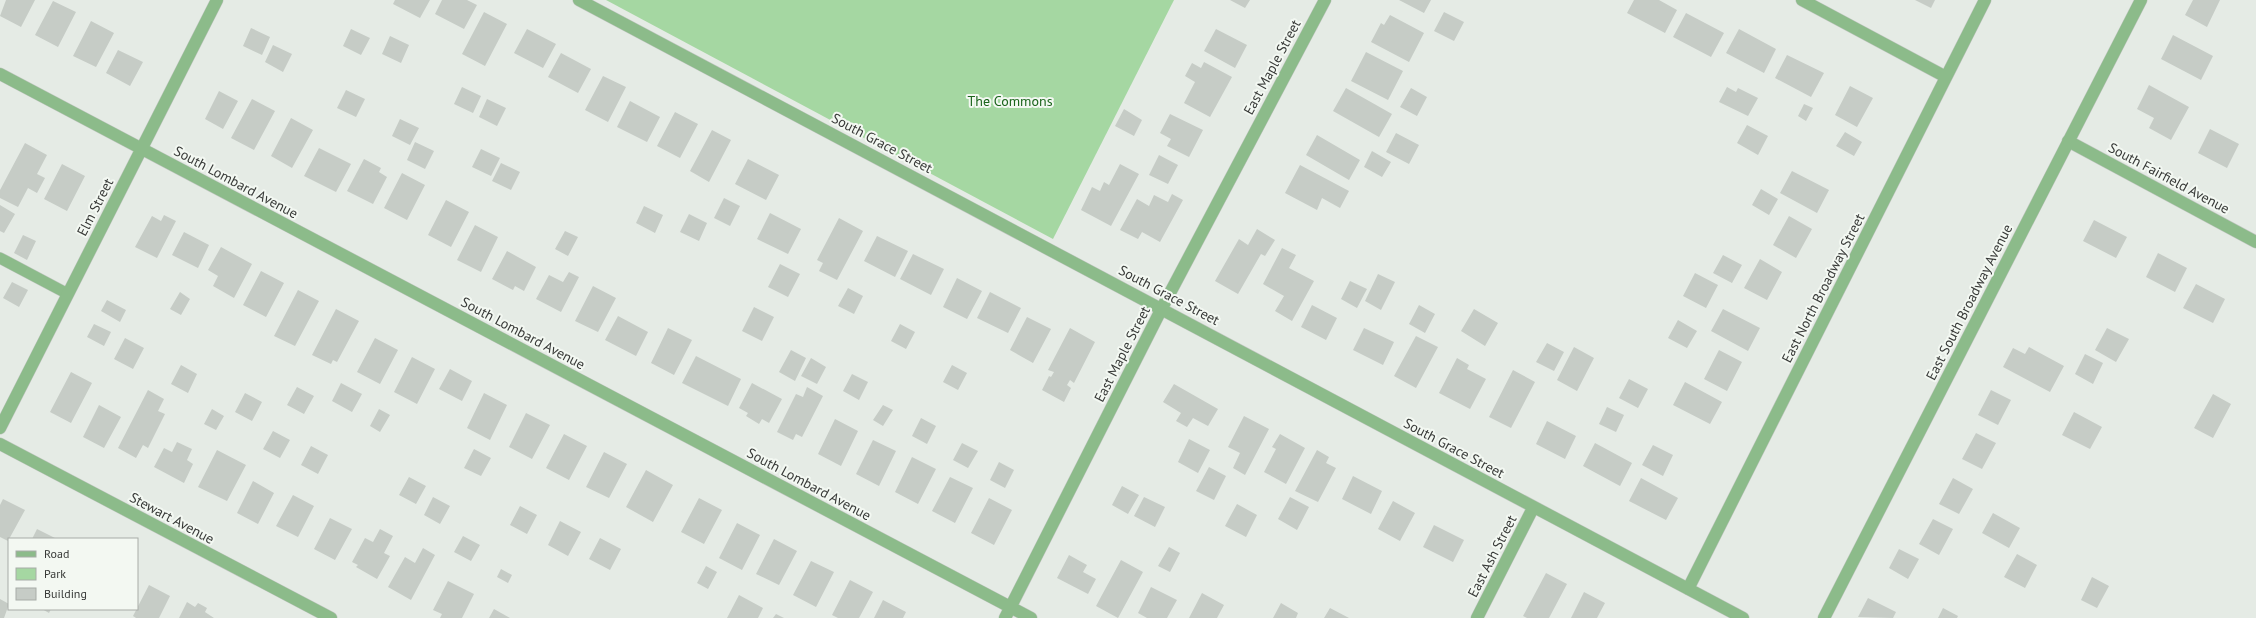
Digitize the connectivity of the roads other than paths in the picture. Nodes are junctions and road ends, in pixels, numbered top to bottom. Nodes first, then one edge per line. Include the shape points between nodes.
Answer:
1 (217, 0) edge
2 (579, 0) edge
3 (1325, 0) edge
4 (1802, 0) edge
5 (1985, 0) edge
6 (2141, 0) edge
7 (0, 74) edge
8 (1946, 78) junction
9 (2068, 141) junction
10 (141, 149) junction
11 (2256, 242) edge
12 (0, 258) edge
13 (68, 294) junction
14 (1162, 308) junction
15 (0, 428) edge
16 (0, 444) edge
17 (1533, 508) junction
18 (1688, 589) junction
19 (1010, 607) junction
20 (331, 618) edge
21 (1005, 618) edge
22 (1031, 618) edge
23 (1477, 618) edge
24 (1743, 618) edge
25 (1824, 618) edge

1 - 10 street, Elm Street
2 - 14 street, South Grace Street
3 - 14 street, East Maple Street
4 - 8 street
5 - 8 street, East North Broadway Street
6 - 9 street, East South Broadway Avenue
7 - 10 street, South Lombard Avenue
8 - 18 street, East North Broadway Street
9 - 11 street, South Fairfield Avenue
9 - 25 street, East South Broadway Avenue
10 - 13 street, Elm Street
10 - 19 street, South Lombard Avenue
12 - 13 lane
13 - 15 street, Elm Street
14 - 17 street, South Grace Street
14 - 19 street, East Maple Street
16 - 20 street, Stewart Avenue
17 - 18 street, South Grace Street
17 - 23 street, East Ash Street
18 - 24 street, South Grace Street
19 - 21 street, East Maple Street
19 - 22 street, South Lombard Avenue

